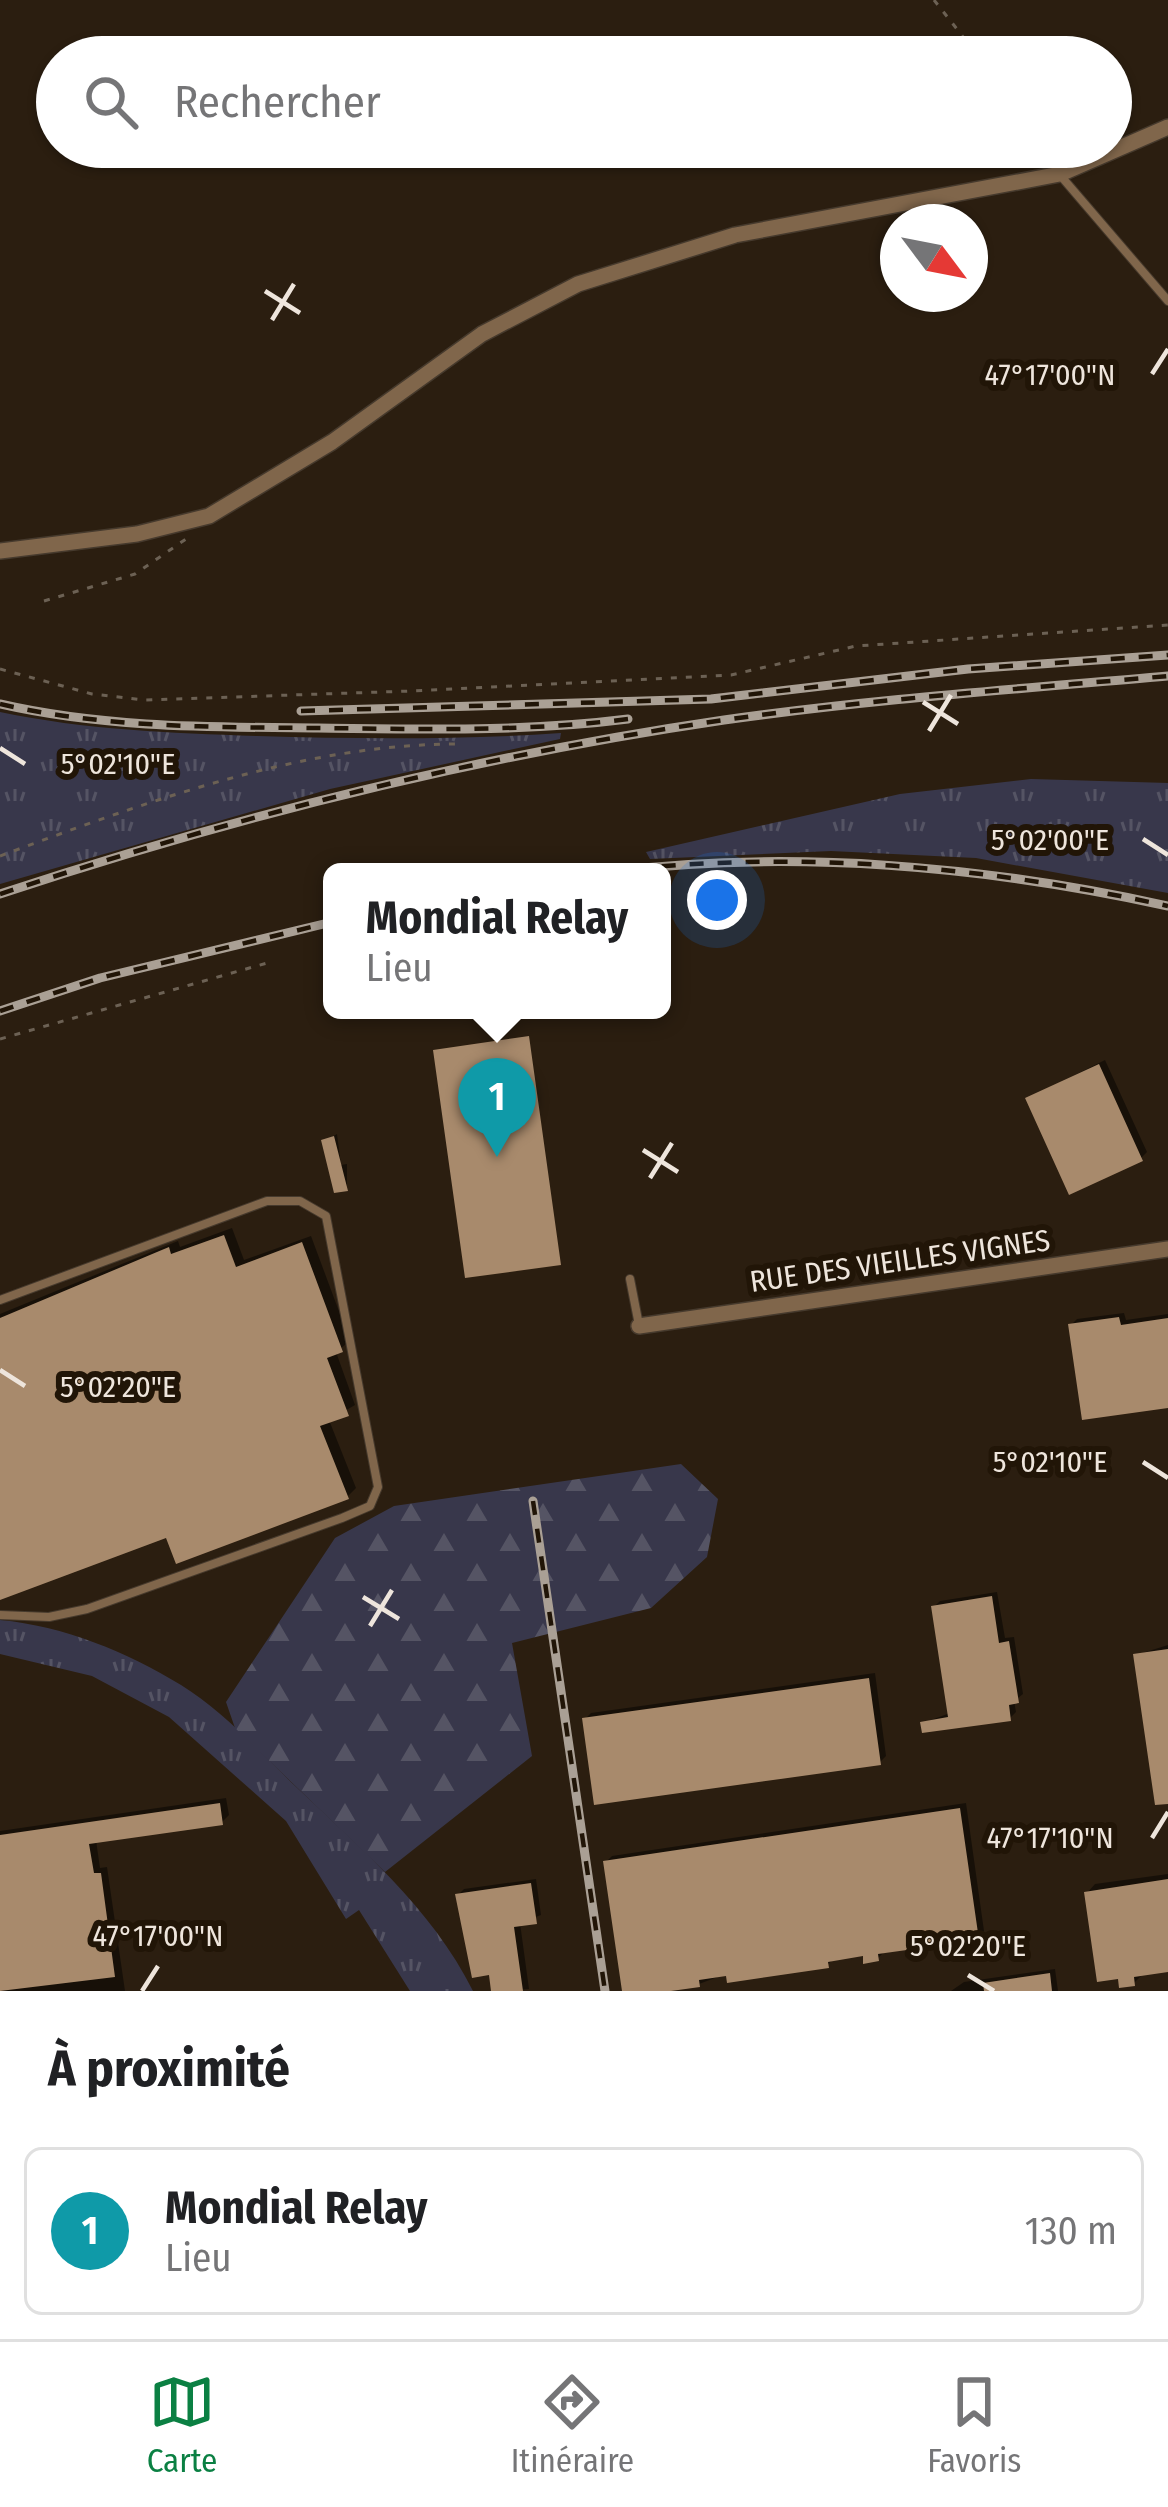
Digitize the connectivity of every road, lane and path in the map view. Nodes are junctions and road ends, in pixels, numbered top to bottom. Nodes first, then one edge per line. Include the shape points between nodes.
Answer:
1 (934, 0) edge
2 (962, 36) edge
3 (1168, 127) edge
4 (1132, 143) edge
5 (1074, 168) edge
6 (1060, 174) junction
7 (1168, 301) edge
8 (209, 517) junction
9 (0, 551) edge
10 (44, 601) dead end
11 (1168, 626) edge
12 (0, 669) edge
13 (460, 744) dead end
14 (0, 856) edge
15 (267, 963) dead end
16 (0, 1039) edge
17 (1168, 1249) edge
18 (630, 1279) dead end
19 (0, 1300) edge
20 (639, 1326) joint
21 (0, 1615) edge

1 - 2 path
3 - 4 street
5 - 6 street
6 - 7 lane
6 - 8 street via 735,236 578,284 482,334 332,442
8 - 9 street
8 - 10 path via 135,574
11 - 12 path via 856,646 731,675 411,691 144,700
13 - 14 path via 364,749 264,767
15 - 16 path
17 - 20 street, RUE DES VIEILLES VIGNES
18 - 20 lane
19 - 21 lane via 267,1201 301,1201 326,1216 378,1486 370,1506 342,1518 87,1609

